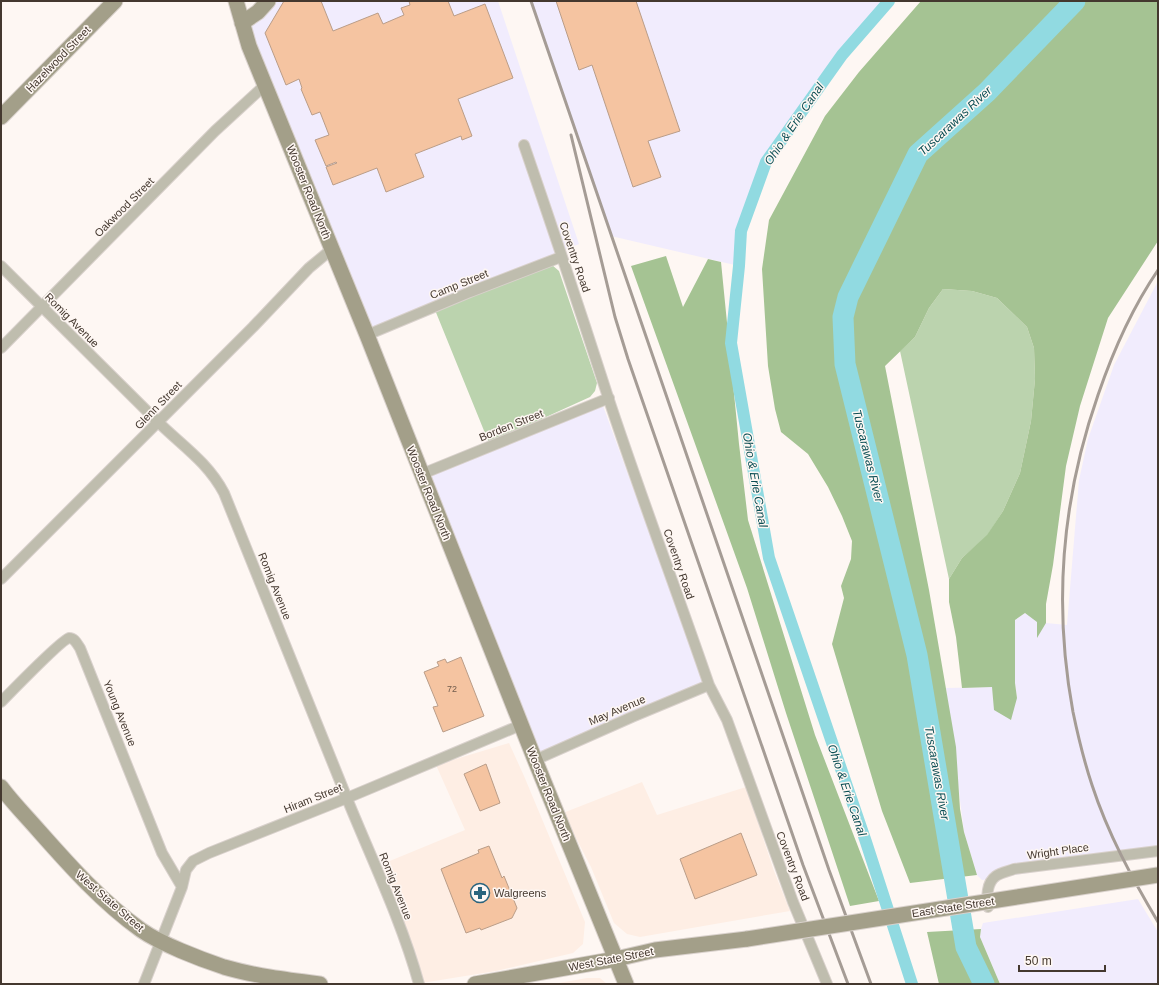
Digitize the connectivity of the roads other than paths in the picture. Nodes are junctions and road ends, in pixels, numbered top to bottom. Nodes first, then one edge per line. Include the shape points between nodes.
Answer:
1 (236, 1) edge
2 (268, 1) edge
3 (112, 2) edge
4 (242, 23) junction
5 (265, 85) junction
6 (1, 117) edge
7 (524, 145) dead end
8 (332, 249) junction
9 (561, 257) junction
10 (1, 266) edge
11 (42, 307) junction
12 (367, 335) junction
13 (1, 348) edge
14 (609, 398) junction
15 (158, 422) junction
16 (422, 474) junction
17 (1, 579) edge
18 (709, 685) junction
19 (1, 702) edge
20 (521, 725) junction
21 (535, 760) junction
22 (1, 787) edge
23 (347, 798) junction
24 (1158, 851) edge
25 (1158, 875) edge
26 (182, 887) junction
27 (988, 907) dead end
28 (747, 939) joint
29 (161, 941) junction
30 (616, 959) junction
31 (144, 984) edge
32 (320, 984) edge
33 (419, 984) edge
34 (475, 984) edge
35 (626, 984) edge
36 (827, 984) edge

1 - 4 main road, Wooster Road North
2 - 4 main road
3 - 6 main road, Hazelwood Street
4 - 5 main road, Wooster Road North
5 - 8 main road, Wooster Road North
5 - 11 street, Oakwood Street
7 - 9 street, Coventry Road
8 - 12 main road, Wooster Road North
8 - 15 street, Glenn Street via 309,268
9 - 12 street, Camp Street
9 - 14 street, Coventry Road
10 - 11 street, Romig Avenue
11 - 13 street, Oakwood Street
11 - 15 street, Romig Avenue
12 - 16 main road, Wooster Road North
14 - 16 street, Borden Street
14 - 18 street, Coventry Road
15 - 17 street, Glenn Street
15 - 23 street, Romig Avenue via 204,464 224,493
16 - 20 main road, Wooster Road North
18 - 21 street, May Avenue via 632,716
18 - 36 street, Coventry Road via 727,720 793,902
19 - 26 street, Young Avenue via 54,649 67,639 74,640 83,655 162,853
20 - 21 main road, Wooster Road North
20 - 23 street, Hiram Street
21 - 30 main road, Wooster Road North
22 - 29 main road, West State Street via 93,889 142,930
23 - 26 street, Hiram Street via 193,861 186,870
23 - 33 street, Romig Avenue via 394,912
24 - 27 street, Wright Place via 1014,869 996,876 990,884 987,895
25 - 28 main road, East State Street, bridge
26 - 29 street, Hiram Street
28 - 30 main road, West State Street via 655,950
29 - 31 street, Hiram Street
29 - 32 main road, West State Street via 224,967
30 - 34 main road, West State Street
30 - 35 main road, Wooster Road North

